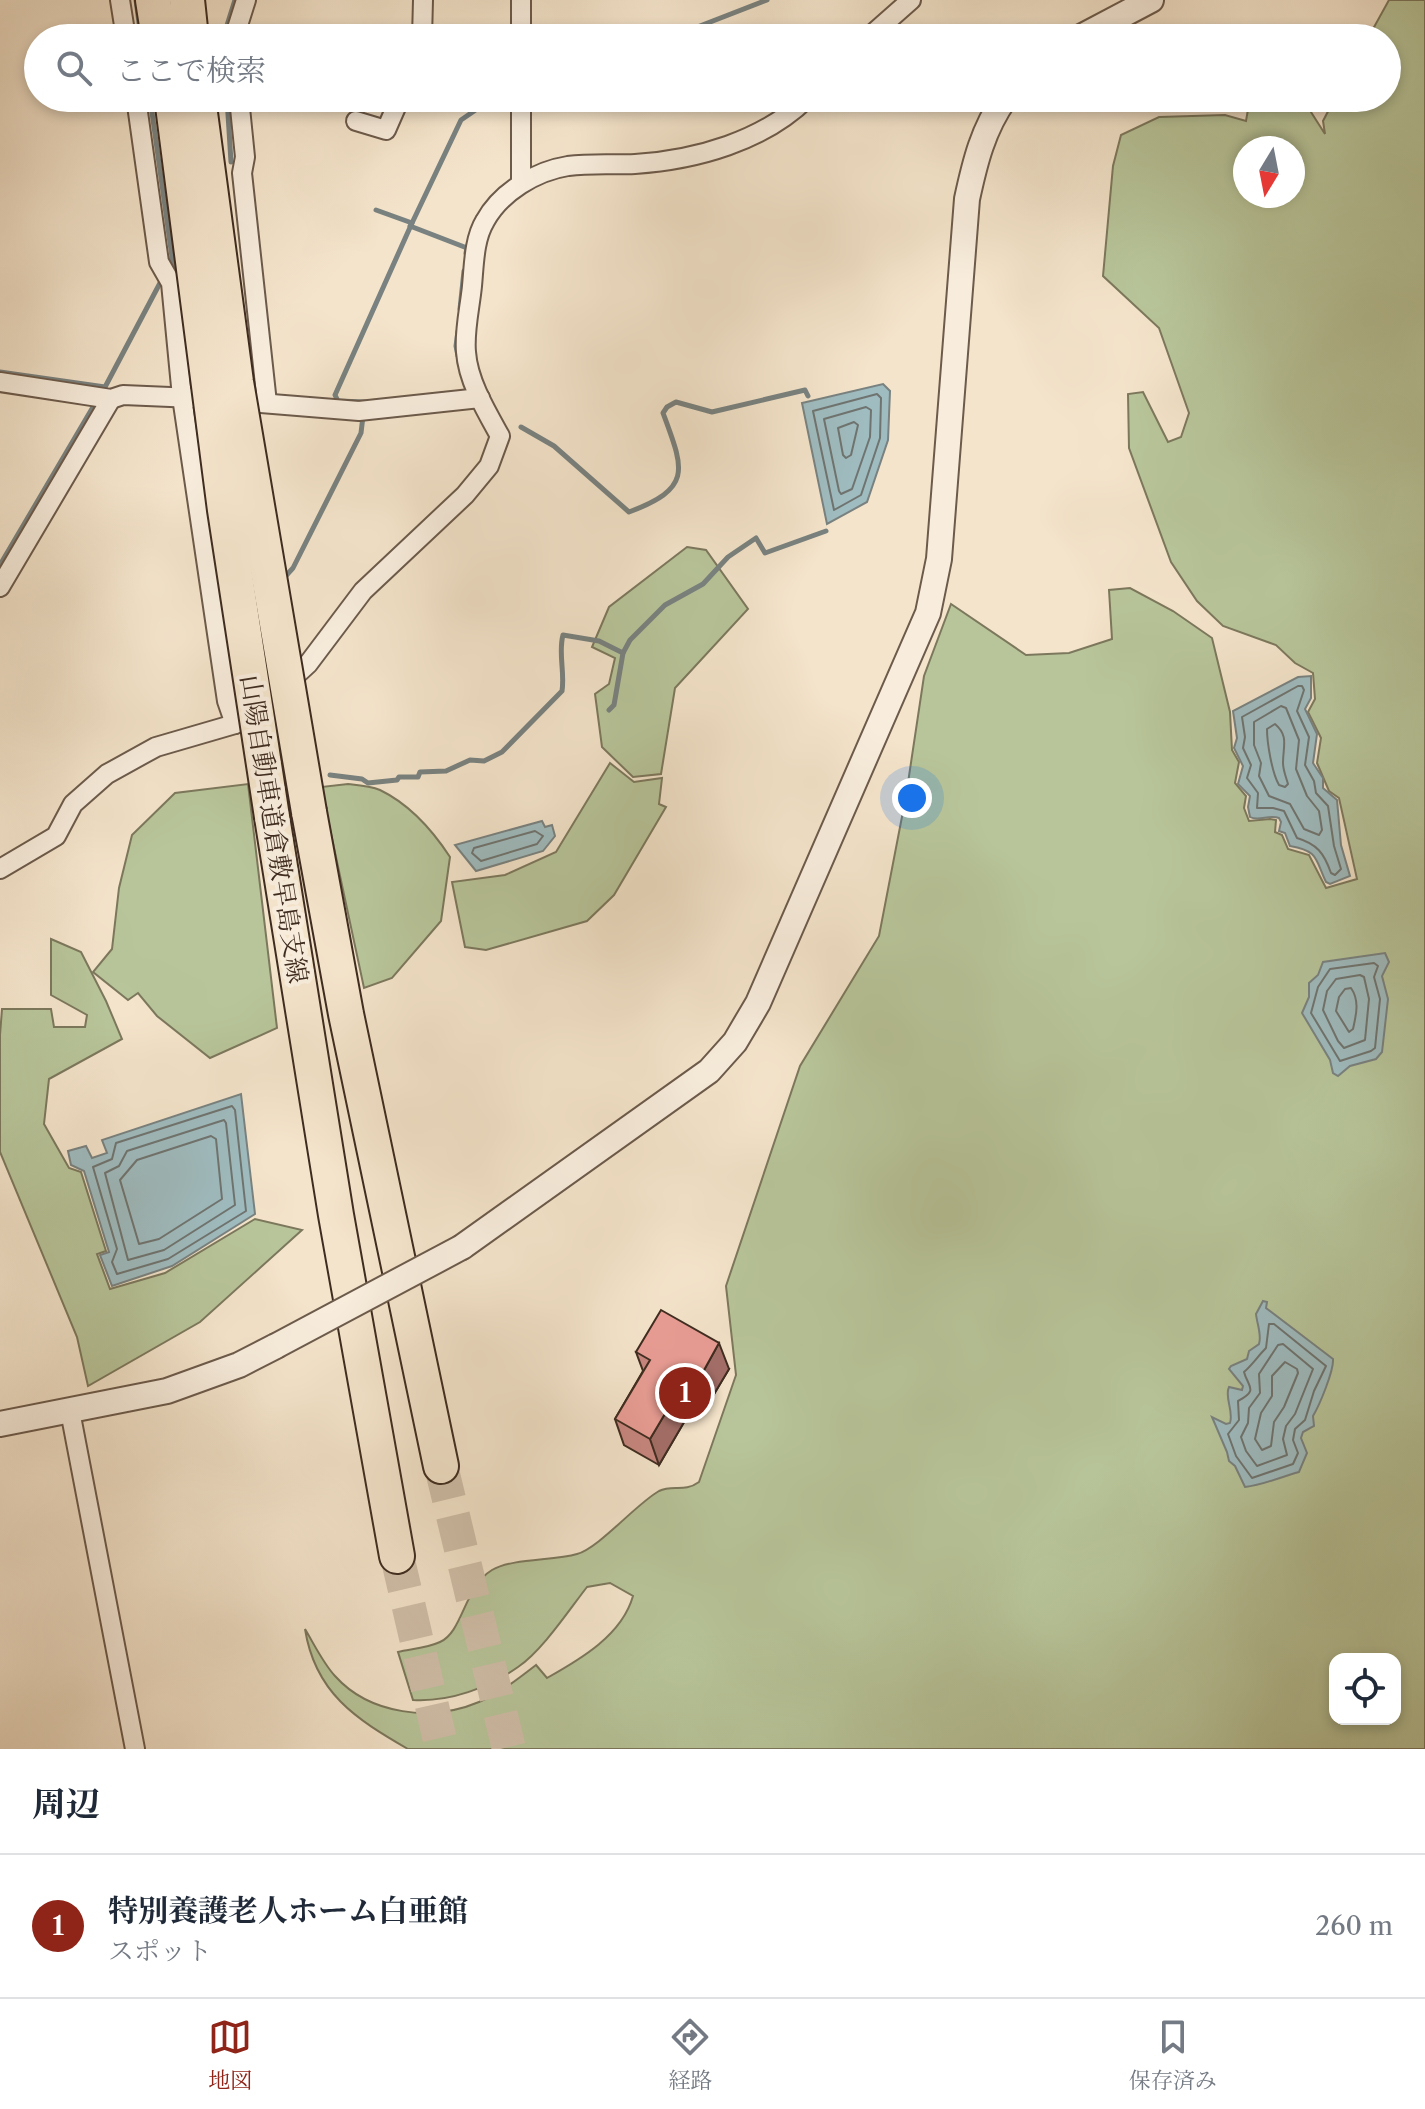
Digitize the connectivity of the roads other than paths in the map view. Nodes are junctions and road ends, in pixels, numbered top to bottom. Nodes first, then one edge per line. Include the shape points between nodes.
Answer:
1 (120, 0) edge
2 (153, 0) edge
3 (162, 0) edge
4 (187, 0) edge
5 (209, 0) edge
6 (246, 0) edge
7 (423, 0) edge
8 (521, 0) edge
9 (911, 0) edge
10 (1151, 0) edge
11 (124, 24) edge
12 (157, 24) edge
13 (165, 24) edge
14 (190, 24) edge
15 (210, 24) edge
16 (238, 24) edge
17 (422, 24) edge
18 (521, 24) edge
19 (884, 24) edge
20 (1106, 24) edge
21 (138, 112) edge
22 (173, 112) edge
23 (200, 112) edge
24 (212, 112) edge
25 (240, 112) edge
26 (394, 112) edge
27 (521, 112) edge
28 (793, 112) edge
29 (995, 112) edge
30 (356, 121) dead end
31 (521, 183) junction
32 (209, 186) junction
33 (0, 382) edge
34 (182, 397) junction
35 (480, 398) junction
36 (111, 399) junction
37 (267, 403) junction
38 (0, 587) edge
39 (235, 724) junction
40 (0, 869) edge
41 (70, 1411) junction
42 (0, 1424) edge
43 (441, 1466) tunnel mouth
44 (397, 1556) tunnel mouth
45 (135, 1749) edge

1 - 11 street
2 - 12 highway
3 - 13 highway
4 - 14 highway
5 - 15 highway
6 - 16 street
7 - 17 street
8 - 18 street
9 - 19 street
10 - 20 street
21 - 34 street via 159,262 171,283
22 - 44 highway, 山陽自動車道倉敷早島支線, bridge via 272,817
23 - 32 highway, 山陽自動車道倉敷早島支線, bridge
24 - 32 highway, bridge
25 - 37 street
26 - 30 street via 386,130
27 - 31 street
28 - 31 street via 758,134 725,146 636,164 565,166
29 - 41 street, bridge via 975,158 967,199 939,559 928,613 758,1003 735,1042 709,1071 462,1247 227,1369 167,1391
31 - 35 street via 483,222 475,249 466,353
32 - 43 highway, 山陽自動車道倉敷早島支線, bridge via 255,507 309,812
33 - 36 street
34 - 36 street
34 - 37 street
34 - 39 street via 227,701
35 - 37 street via 359,411
35 - 39 street via 500,436 489,466 363,591 302,672
36 - 38 street
39 - 40 street via 156,747 107,774 73,804 56,836
41 - 42 street
41 - 45 street

